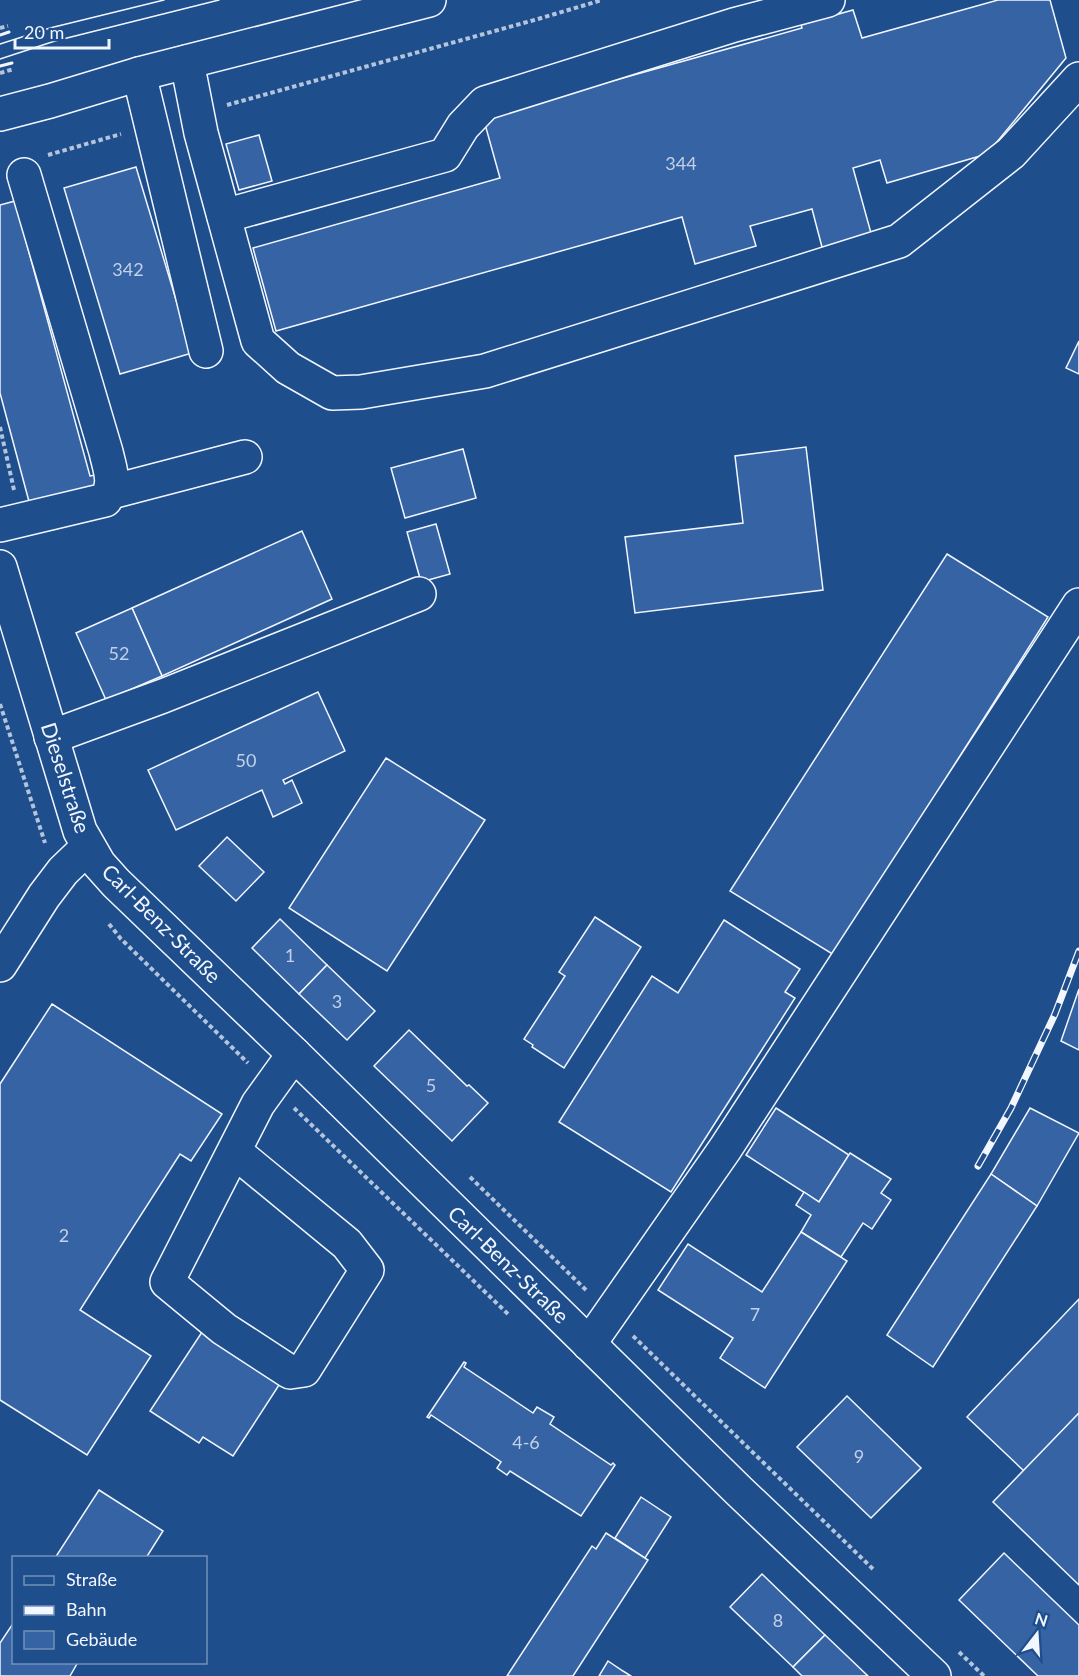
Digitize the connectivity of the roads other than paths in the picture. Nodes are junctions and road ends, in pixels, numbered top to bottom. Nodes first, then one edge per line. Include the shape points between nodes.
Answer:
1 (340, 0) edge
2 (429, 0) edge
3 (828, 0) edge
4 (382, 12) junction
5 (187, 62) junction
6 (139, 74) junction
7 (1079, 79) edge
8 (50, 101) junction
9 (0, 114) edge
10 (0, 138) edge
11 (33, 166) road end
12 (224, 216) junction
13 (206, 351) dead end
14 (245, 458) dead end
15 (111, 492) junction
16 (9, 523) edge
17 (2, 583) edge
18 (419, 594) dead end
19 (1079, 605) edge
20 (51, 737) junction
21 (88, 847) junction
22 (0, 965) edge
23 (294, 1054) junction
24 (234, 1151) junction
25 (589, 1344) junction
26 (934, 1676) edge

1 - 4 main road via 350,7
2 - 4 main road
3 - 12 main road via 734,25 485,103 463,126 445,155
4 - 5 main road
5 - 6 main road
5 - 12 main road via 196,113
6 - 8 main road
6 - 13 main road
7 - 12 main road via 1011,153 899,241 486,371 361,392 332,393 288,368 258,341
8 - 9 main road
8 - 10 main road
11 - 15 main road via 106,453
14 - 15 main road
15 - 16 main road via 105,500
17 - 20 main road, Dieselstraße
18 - 20 main road
19 - 25 main road via 725,1149
20 - 21 main road, Dieselstraße
21 - 22 main road, Dieselstraße via 44,896
21 - 23 main road, Carl-Benz-Straße via 116,883
23 - 24 main road via 258,1104
23 - 25 main road, Carl-Benz-Straße
24 - 24 main road via 347,1244 367,1270 304,1370 290,1372 224,1329 167,1282
25 - 26 main road, Carl-Benz-Straße

